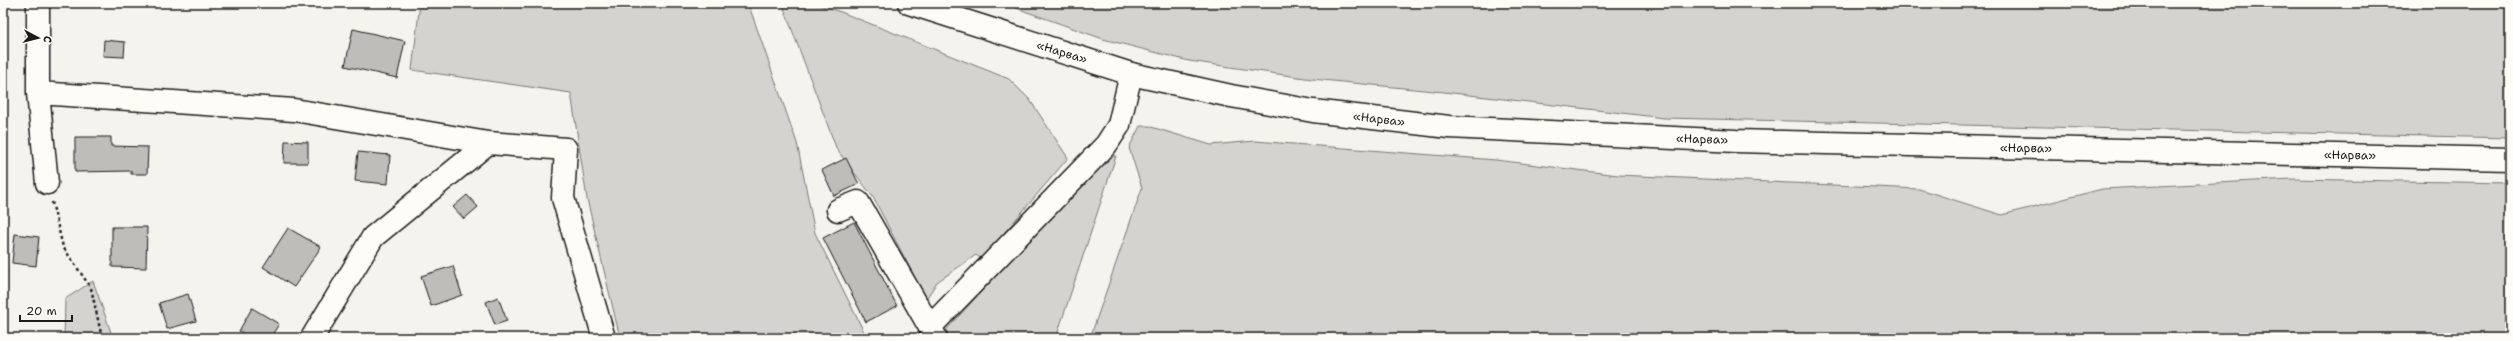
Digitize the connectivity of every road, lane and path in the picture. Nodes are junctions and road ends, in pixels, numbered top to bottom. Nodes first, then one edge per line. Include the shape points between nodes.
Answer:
1 (38, 3) edge
2 (909, 3) edge
3 (1131, 74) junction
4 (38, 93) junction
5 (488, 142) junction
6 (2510, 159) edge
7 (47, 183) joint
8 (838, 210) dead end
9 (933, 332) edge
10 (102, 338) edge
11 (312, 338) edge
12 (604, 338) edge

1 - 4 main road
2 - 3 main road, «Нарва»
3 - 6 main road, «Нарва» via 1313,111 1457,127 1736,141
3 - 9 main road via 1118,125 1106,145
4 - 5 main road via 294,110
4 - 7 main road
5 - 11 main road via 373,237
5 - 12 main road via 566,149 563,198
7 - 10 path via 63,247 91,288
8 - 9 main road via 858,202

